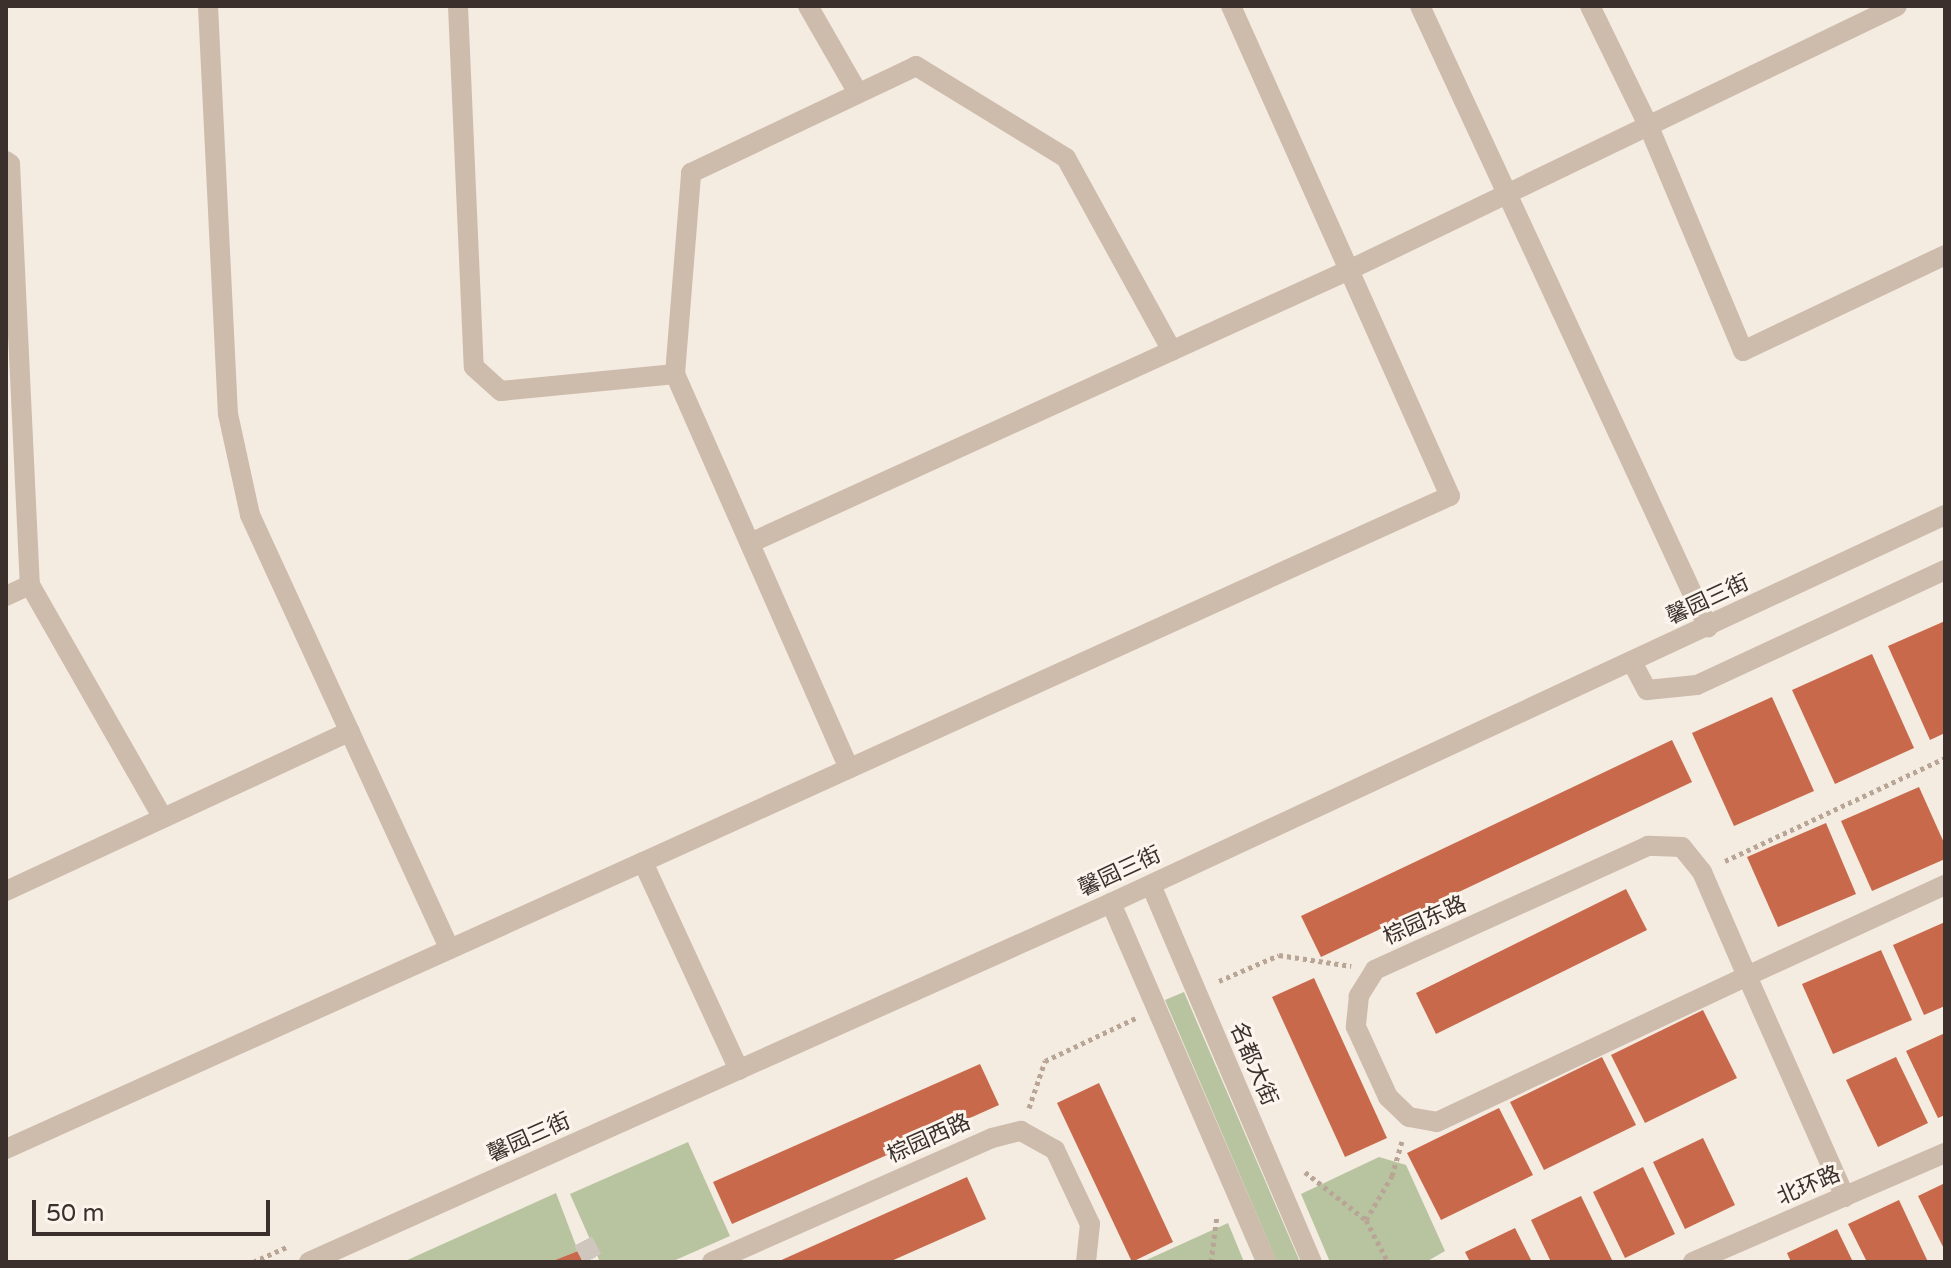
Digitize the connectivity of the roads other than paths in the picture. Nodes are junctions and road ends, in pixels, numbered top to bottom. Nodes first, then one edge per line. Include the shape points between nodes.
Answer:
1 (208, 6) edge
2 (458, 6) edge
3 (808, 6) edge
4 (1231, 6) edge
5 (1420, 6) edge
6 (1590, 6) edge
7 (1897, 6) edge
8 (858, 93) junction
9 (1649, 127) junction
10 (6, 161) edge
11 (1508, 196) junction
12 (1945, 255) edge
13 (1349, 270) junction
14 (1172, 351) junction
15 (675, 374) junction
16 (1945, 515) edge
17 (750, 543) junction
18 (1945, 570) edge
19 (30, 585) junction
20 (6, 596) edge
21 (1708, 627) junction
22 (1632, 662) junction
23 (350, 731) junction
24 (849, 768) junction
25 (163, 818) junction
26 (643, 862) junction
27 (1151, 885) junction
28 (1945, 885) edge
29 (6, 891) edge
30 (1111, 903) junction
31 (450, 949) junction
32 (1747, 976) junction
33 (739, 1070) junction
34 (6, 1149) edge
35 (1945, 1153) edge
36 (1845, 1197) junction
37 (309, 1262) edge
38 (712, 1262) edge
39 (1086, 1262) edge
40 (1266, 1262) edge
41 (1312, 1262) edge
42 (1693, 1262) edge

1 - 23 street via 228,414 250,515
2 - 15 street via 474,367 501,391
3 - 8 street
4 - 13 street
5 - 11 street
6 - 9 street
7 - 9 street
8 - 14 street via 916,66 1066,158
8 - 15 street via 691,173
9 - 11 street
9 - 12 street via 1743,351
10 - 19 street
11 - 13 street
11 - 21 street
13 - 14 street
13 - 24 street via 1450,496
14 - 17 street
15 - 17 street
16 - 21 street, 馨园三街
17 - 24 street
18 - 22 street via 1697,685 1647,690
19 - 20 street
19 - 25 street
21 - 22 street, 馨园三街
22 - 27 street, 馨园三街
23 - 25 street
23 - 31 street
24 - 26 street
25 - 29 street
26 - 31 street
26 - 33 street
27 - 30 street, 馨园三街
27 - 41 street, 名都大街
28 - 32 street
30 - 33 street, 馨园三街
30 - 40 street
31 - 34 street
32 - 32 street, 棕园东路 via 1702,872 1682,847 1648,846 1375,970 1359,996 1356,1027 1388,1097 1409,1117 1437,1122
32 - 36 street, 棕园东路
33 - 37 street, 馨园三街
35 - 36 street, 北环路
36 - 42 street, 北环路
38 - 39 street, 棕园西路 via 992,1138 1021,1131 1055,1150 1090,1224

